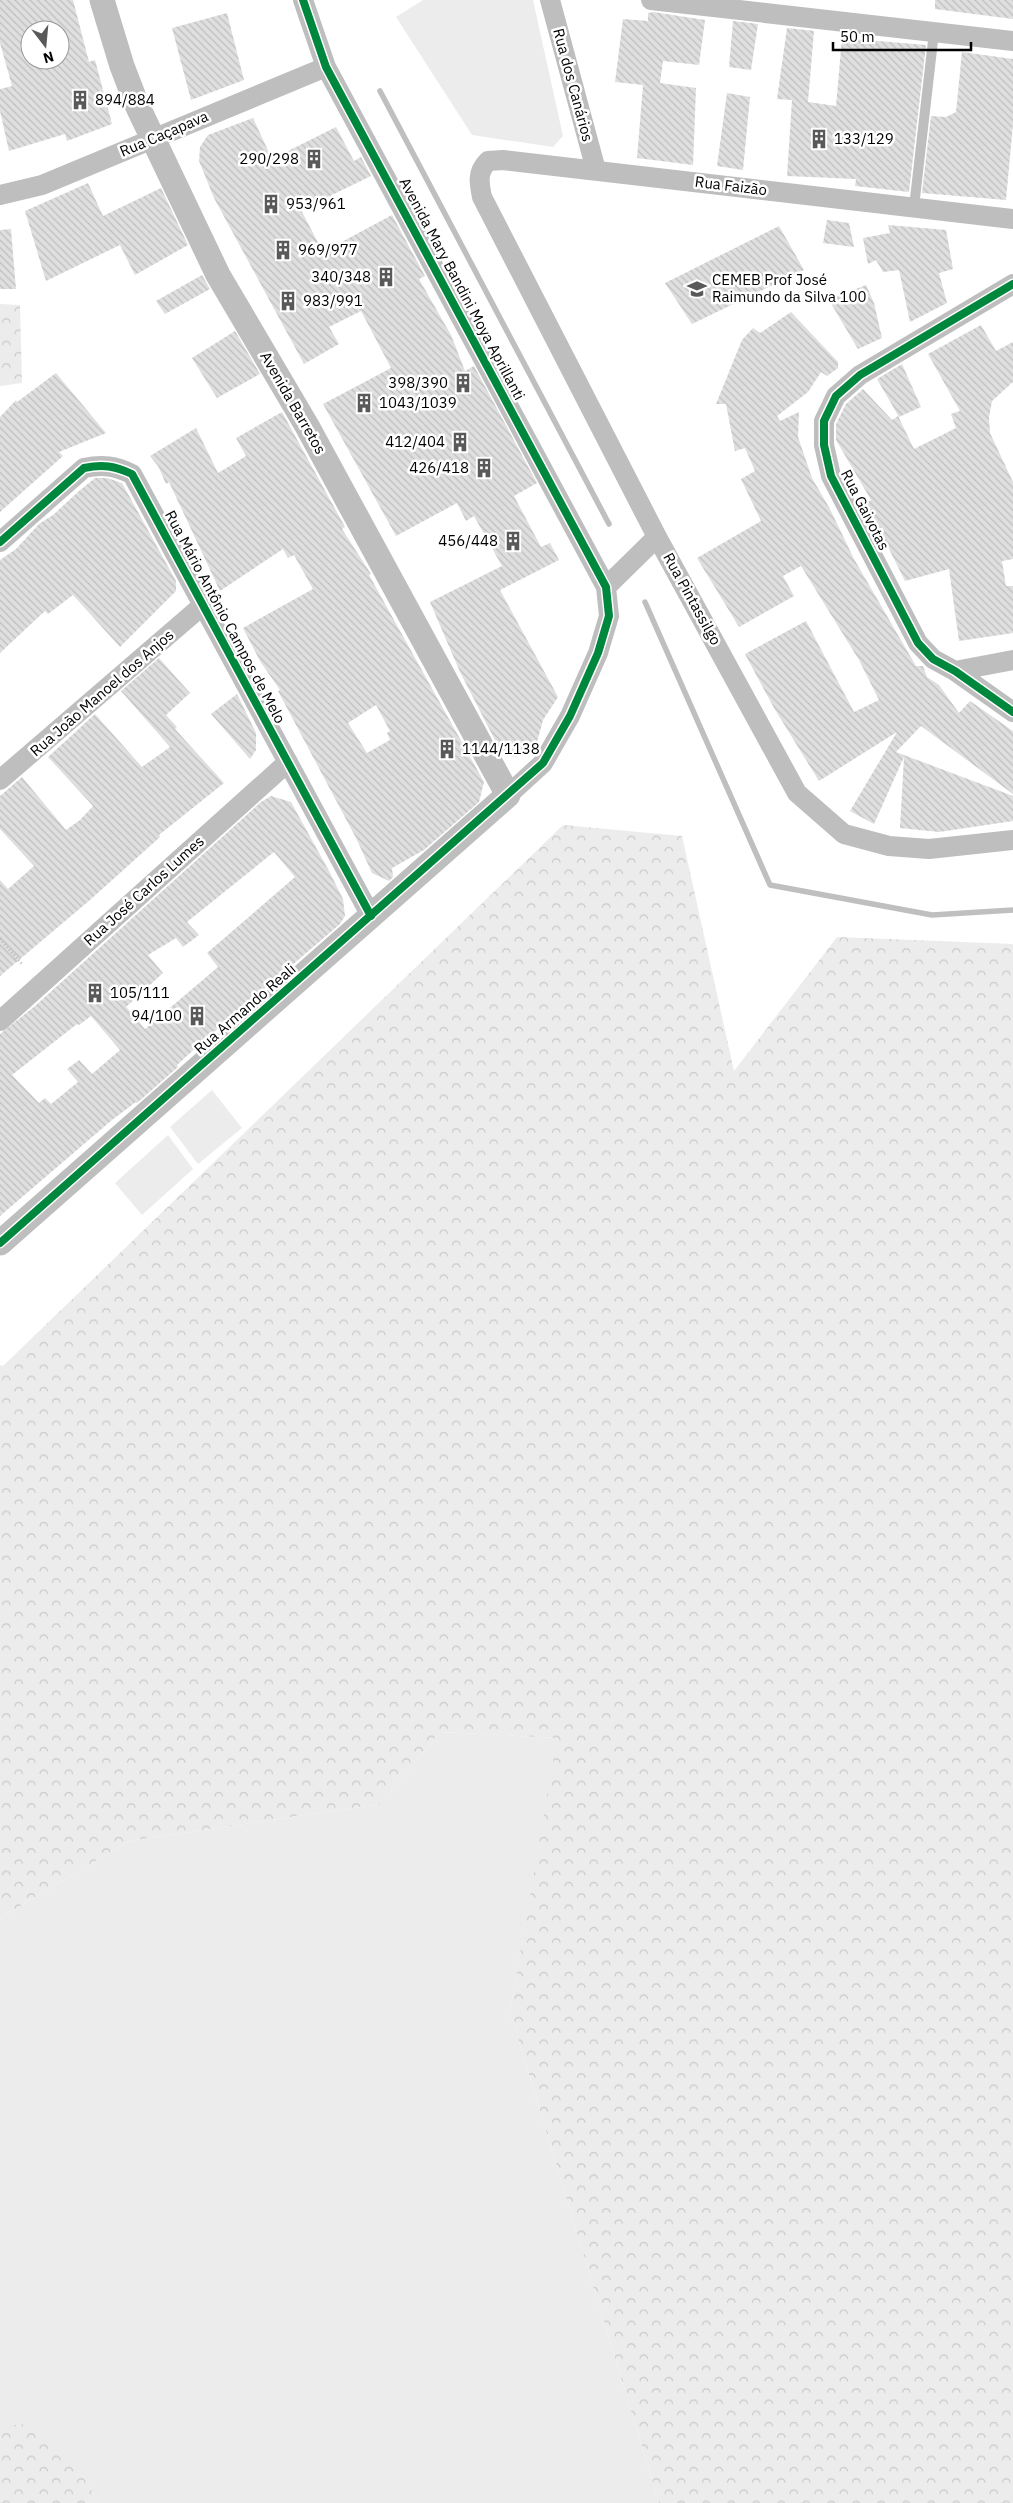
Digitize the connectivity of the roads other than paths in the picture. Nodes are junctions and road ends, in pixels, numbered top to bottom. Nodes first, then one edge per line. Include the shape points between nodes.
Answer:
1 (102, 0) edge
2 (303, 0) edge
3 (550, 0) edge
4 (651, 0) edge
5 (802, 0) edge
6 (814, 18) junction
7 (934, 32) junction
8 (1013, 41) edge
9 (326, 67) junction
10 (152, 138) junction
11 (596, 170) junction
12 (0, 195) edge
13 (482, 197) joint
14 (914, 207) junction
15 (1013, 219) edge
16 (1013, 284) edge
17 (657, 537) junction
18 (0, 542) edge
19 (606, 587) junction
20 (203, 605) junction
21 (1013, 660) edge
22 (955, 671) junction
23 (1013, 712) edge
24 (288, 762) junction
25 (0, 780) edge
26 (508, 795) junction
27 (1013, 840) edge
28 (371, 916) junction
29 (0, 1020) edge
30 (0, 1243) edge

1 - 10 street, Avenida Barretos via 122,66
2 - 9 street, Avenida Mary Bandini Moya Aprillanti
3 - 11 street, Rua dos Canários
4 - 6 street
5 - 6 street
6 - 7 street
7 - 8 street
7 - 14 lane
9 - 10 street, Rua Caçapava
9 - 19 street, Avenida Mary Bandini Moya Aprillanti
10 - 12 street, Rua Caçapava via 42,186
10 - 26 street, Avenida Barretos via 218,275 307,426
11 - 13 street, Rua Faizão via 488,161 480,169
11 - 14 street, Rua Faizão
13 - 17 street, Rua Pintassilgo
14 - 15 street, Rua Faizão
16 - 22 street, Rua Gaivotas via 860,374 836,396 824,422 824,445 831,476 918,642 934,659
17 - 19 street
17 - 27 street, Rua Pintassilgo via 797,793 844,834 889,846 929,849
18 - 20 street, Rua Mário Antônio Campos de Melo via 84,468 98,465 116,467 132,474
19 - 26 street via 609,616 598,653 570,716 543,764
20 - 24 street, Rua Mário Antônio Campos de Melo
20 - 25 street, Rua João Manoel dos Anjos
21 - 22 street
22 - 23 street
24 - 28 street, Rua Mário Antônio Campos de Melo
24 - 29 street, Rua José Carlos Lumes
26 - 28 street, Rua Armando Reali
28 - 30 street, Rua Armando Reali

